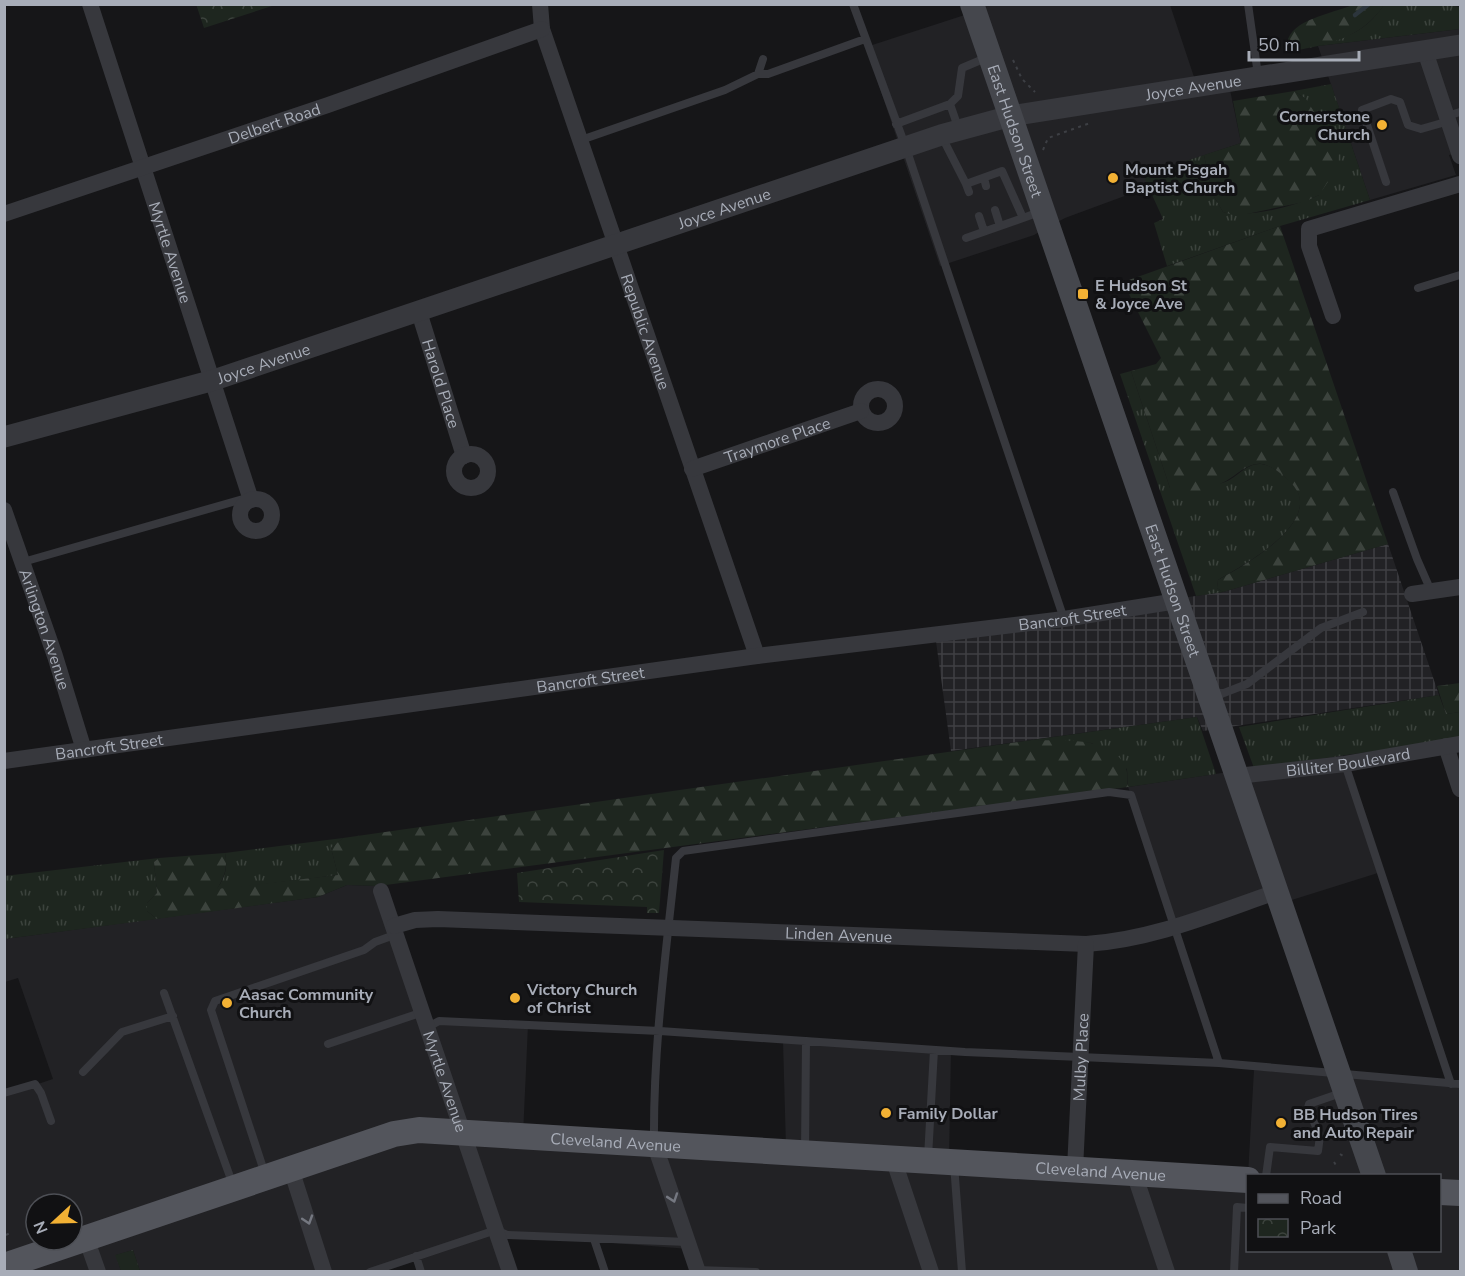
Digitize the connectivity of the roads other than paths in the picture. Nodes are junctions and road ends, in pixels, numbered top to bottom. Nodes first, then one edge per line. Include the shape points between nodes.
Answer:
1 (90, 4) edge
2 (540, 4) edge
3 (853, 4) edge
4 (972, 4) edge
5 (1248, 4) edge
6 (542, 29) junction
7 (865, 39) junction
8 (1461, 45) edge
9 (1425, 51) junction
10 (990, 57) junction
11 (763, 59) dead end
12 (758, 74) junction
13 (1258, 77) junction
14 (950, 104) junction
15 (1011, 116) junction
16 (1452, 117) edge
17 (896, 124) junction
18 (950, 133) junction
19 (581, 140) junction
20 (906, 148) junction
21 (1460, 156) edge
22 (144, 167) junction
23 (1386, 182) dead end
24 (1461, 184) edge
25 (995, 210) dead end
26 (4, 214) edge
27 (1033, 214) junction
28 (979, 216) dead end
29 (1000, 226) junction
30 (984, 231) junction
31 (966, 238) dead end
32 (616, 245) junction
33 (1461, 275) edge
34 (1418, 288) dead end
35 (419, 312) junction
36 (1333, 316) dead end
37 (214, 381) junction
38 (861, 411) dead end
39 (4, 437) edge
40 (464, 456) dead end
41 (692, 469) junction
42 (1393, 492) dead end
43 (251, 498) joint
44 (4, 510) edge
45 (23, 562) junction
46 (1461, 587) edge
47 (1431, 591) junction
48 (1412, 594) dead end
49 (1177, 601) junction
50 (1363, 612) dead end
51 (1064, 619) junction
52 (757, 656) junction
53 (1210, 698) junction
54 (1453, 745) edge
55 (84, 750) junction
56 (4, 761) edge
57 (1345, 764) junction
58 (1237, 776) junction
59 (1461, 789) edge
60 (381, 891) dead end
61 (1276, 892) junction
62 (1177, 926) junction
63 (669, 928) junction
64 (395, 930) junction
65 (1086, 944) junction
66 (164, 993) dead end
67 (173, 1016) junction
68 (425, 1019) junction
69 (660, 1031) junction
70 (806, 1041) junction
71 (328, 1044) dead end
72 (934, 1050) junction
73 (1080, 1059) junction
74 (1219, 1063) junction
75 (83, 1071) dead end
76 (1342, 1083) junction
77 (1456, 1084) edge
78 (4, 1093) edge
79 (51, 1121) dead end
80 (463, 1131) junction
81 (654, 1143) junction
82 (805, 1152) junction
83 (893, 1158) junction
84 (928, 1160) junction
85 (954, 1162) junction
86 (291, 1168) junction
87 (1075, 1169) junction
88 (1134, 1173) junction
89 (1266, 1174) edge
90 (1373, 1174) edge
91 (266, 1177) junction
92 (1246, 1180) edge
93 (234, 1188) junction
94 (1441, 1192) edge
95 (1461, 1193) edge
96 (1246, 1208) edge
97 (496, 1230) junction
98 (86, 1238) junction
99 (594, 1239) junction
100 (688, 1242) junction
101 (1399, 1252) edge
102 (416, 1256) junction
103 (6, 1261) edge
104 (698, 1271) edge
105 (98, 1272) edge
106 (324, 1272) edge
107 (370, 1272) edge
108 (421, 1272) edge
109 (510, 1272) edge
110 (604, 1272) edge
111 (756, 1272) edge
112 (931, 1272) edge
113 (962, 1272) edge
114 (1167, 1272) edge
115 (1234, 1272) edge
116 (1406, 1272) edge

1 - 22 street, Myrtle Avenue
2 - 6 street, Republic Avenue
3 - 7 lane
4 - 10 main road, East Hudson Street
5 - 13 lane
6 - 19 street, Republic Avenue
6 - 22 street, Delbert Road
7 - 12 lane via 768,74
7 - 17 lane
8 - 9 street, Joyce Avenue
9 - 13 street, Joyce Avenue
9 - 16 street
10 - 14 lane via 962,68 958,96
10 - 15 main road, East Hudson Street
11 - 12 lane
12 - 19 lane via 725,90
13 - 15 street, Joyce Avenue
14 - 17 lane
14 - 18 lane
15 - 18 street, Joyce Avenue
15 - 27 main road, East Hudson Street
16 - 21 street
16 - 23 lane via 1421,129 1408,124 1400,102 1391,99 1362,110
17 - 20 lane
18 - 20 street, Joyce Avenue
18 - 27 lane via 968,188 1002,171
19 - 32 street, Republic Avenue
20 - 32 street, Joyce Avenue
20 - 51 lane
22 - 26 street, Delbert Road
22 - 37 street, Myrtle Avenue
24 - 36 street via 1309,229 1309,246
25 - 29 lane
27 - 29 lane
27 - 49 main road, East Hudson Street
28 - 30 lane
29 - 30 lane
30 - 31 lane
32 - 35 street, Joyce Avenue
32 - 41 street, Republic Avenue
33 - 34 lane
35 - 37 street, Joyce Avenue
35 - 40 street, Harold Place
37 - 39 street, Joyce Avenue
37 - 43 street, Myrtle Avenue
38 - 41 street, Traymore Place
41 - 52 street, Republic Avenue
42 - 47 lane
43 - 45 lane
44 - 45 street, Arlington Avenue
45 - 55 street, Arlington Avenue
46 - 47 street
47 - 48 street
49 - 51 street, Bancroft Street
49 - 53 main road, East Hudson Street
50 - 53 lane via 1321,628 1247,684
51 - 52 street, Bancroft Street
52 - 55 street, Bancroft Street
53 - 58 main road, East Hudson Street
54 - 57 street, Billiter Boulevard
54 - 59 street
55 - 56 street, Bancroft Street
57 - 58 street, Billiter Boulevard
57 - 77 lane
58 - 61 main road, East Hudson Street
60 - 64 street, Myrtle Avenue
61 - 62 street, Linden Avenue
61 - 76 main road, East Hudson Street
62 - 63 lane via 1131,795 1109,792 683,851 676,858
62 - 65 street, Linden Avenue
62 - 74 lane
63 - 64 street, Linden Avenue via 438,919 415,920
63 - 65 street, Linden Avenue
63 - 69 lane
64 - 68 street, Myrtle Avenue
64 - 91 lane via 364,950 215,1001 211,1010
65 - 73 street, Mulby Place
66 - 67 lane
67 - 75 lane via 122,1032
67 - 93 lane
68 - 69 lane
68 - 71 lane
68 - 80 street, Myrtle Avenue
69 - 70 lane
69 - 81 lane
70 - 72 lane
70 - 82 lane
72 - 73 lane
72 - 84 lane
73 - 74 lane
73 - 87 street, Mulby Place
74 - 76 lane
76 - 77 lane
76 - 89 lane via 1309,1104 1320,1136 1318,1151 1270,1147
76 - 90 main road, East Hudson Street
78 - 79 lane via 35,1084
80 - 81 main road, Cleveland Avenue
80 - 86 main road, Cleveland Avenue via 394,1134
80 - 97 street, Myrtle Avenue
81 - 82 main road, Cleveland Avenue
81 -> 100 street
82 - 83 main road, Cleveland Avenue
83 - 84 main road, Cleveland Avenue
83 - 112 street
84 - 85 main road, Cleveland Avenue
85 - 87 main road, Cleveland Avenue
85 - 113 lane
86 - 91 main road, Cleveland Avenue
86 -> 106 street
87 - 88 main road, Cleveland Avenue
88 - 92 main road, Cleveland Avenue
88 - 114 street
91 - 93 main road, Cleveland Avenue
93 - 98 main road, Cleveland Avenue
94 - 95 main road
96 - 115 lane via 1237,1207
97 - 99 lane via 507,1235
97 - 102 lane
97 - 109 street, Myrtle Avenue
98 - 103 main road, Cleveland Avenue
98 - 105 street
99 - 100 lane
99 - 110 lane
100 - 104 street
101 - 116 main road
102 - 107 lane
102 - 108 lane
104 - 111 lane

